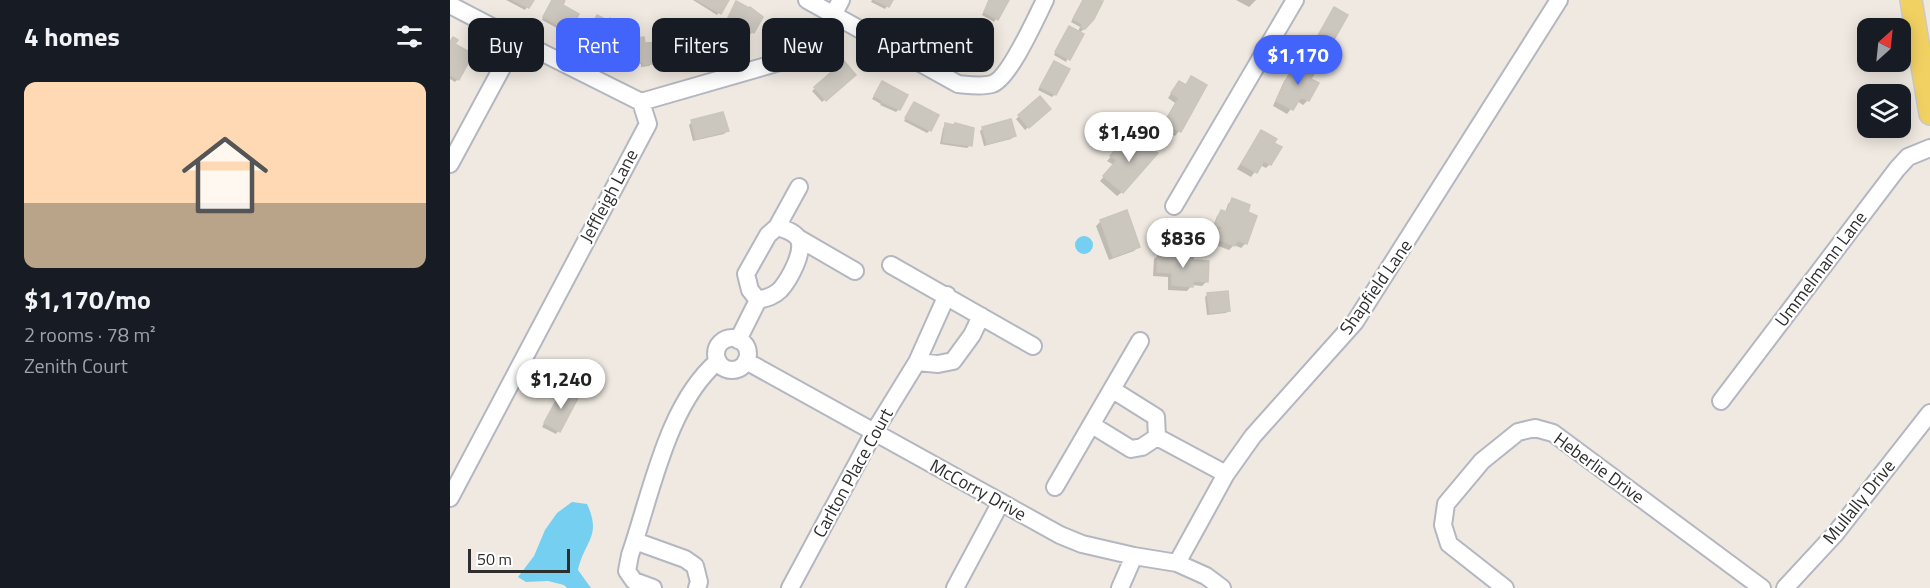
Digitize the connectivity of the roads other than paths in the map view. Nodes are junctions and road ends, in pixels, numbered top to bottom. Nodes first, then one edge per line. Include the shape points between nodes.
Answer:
1 (807, 0) edge
2 (841, 0) edge
3 (1045, 0) edge
4 (1295, 0) edge
5 (1559, 0) edge
6 (1911, 0) edge
7 (450, 5) edge
8 (833, 15) junction
9 (475, 18) edge
10 (544, 54) edge
11 (499, 72) edge
12 (641, 102) junction
13 (1930, 114) edge
14 (1930, 148) edge
15 (450, 164) edge
16 (799, 187) dead end
17 (1174, 206) dead end
18 (777, 227) junction
19 (798, 238) junction
20 (891, 265) dead end
21 (855, 271) dead end
22 (947, 295) junction
23 (758, 300) junction
24 (981, 316) junction
25 (738, 340) junction
26 (1140, 341) dead end
27 (1033, 346) dead end
28 (718, 361) junction
29 (746, 361) junction
30 (917, 362) junction
31 (1113, 390) junction
32 (1721, 401) dead end
33 (1930, 413) edge
34 (1092, 425) junction
35 (874, 432) junction
36 (1157, 437) junction
37 (1226, 474) junction
38 (1055, 487) dead end
39 (451, 494) edge
40 (1001, 502) junction
41 (635, 541) junction
42 (1134, 556) junction
43 (1177, 562) junction
44 (792, 587) edge
45 (653, 588) edge
46 (697, 588) edge
47 (955, 588) edge
48 (1120, 588) edge
49 (1222, 588) edge
50 (1505, 588) edge
51 (1762, 588) edge
52 (1785, 588) edge

1 - 8 street
2 - 8 street
3 - 8 street via 1010,68 994,84 958,84
4 - 17 street
5 - 37 street, Shapfield Lane via 1355,322 1253,436
6 - 13 main road
7 - 9 street
8 - 12 street via 811,49 787,60
10 - 12 street
11 - 15 street
12 - 39 street, Jeffleigh Lane via 648,124
14 - 32 street, Ummelmann Lane via 1908,157 1897,169
16 - 18 street
18 - 19 street
18 - 23 street via 768,234 746,274 750,290
19 - 21 street
19 - 23 street via 801,253 781,289
20 - 22 street
22 - 24 street
22 - 30 street, Carlton Place Court
23 - 25 street
24 - 27 street
24 - 30 street via 953,362
25 - 28 street via 728,339 719,344
25 - 29 street via 747,351
26 - 31 street
28 - 29 street via 724,368 734,370
28 - 41 street via 687,400 661,454
29 - 35 street, McCorry Drive
30 - 35 street, Carlton Place Court
31 - 34 street
31 - 36 street via 1156,417
33 - 52 street, Mullally Drive via 1835,534
34 - 36 street via 1131,449
34 - 38 street
35 - 40 street, McCorry Drive
35 - 44 street, Carlton Place Court
36 - 37 street
37 - 43 street, Shapfield Lane
40 - 42 street, McCorry Drive via 1082,544
40 - 47 street
41 - 45 street via 627,571 634,581
41 - 46 street via 695,566
42 - 43 street, McCorry Drive
42 - 48 street
43 - 49 street, McCorry Drive
50 - 51 street, Heberlie Drive via 1449,544 1443,525 1446,504 1482,461 1518,432 1535,428 1553,433

